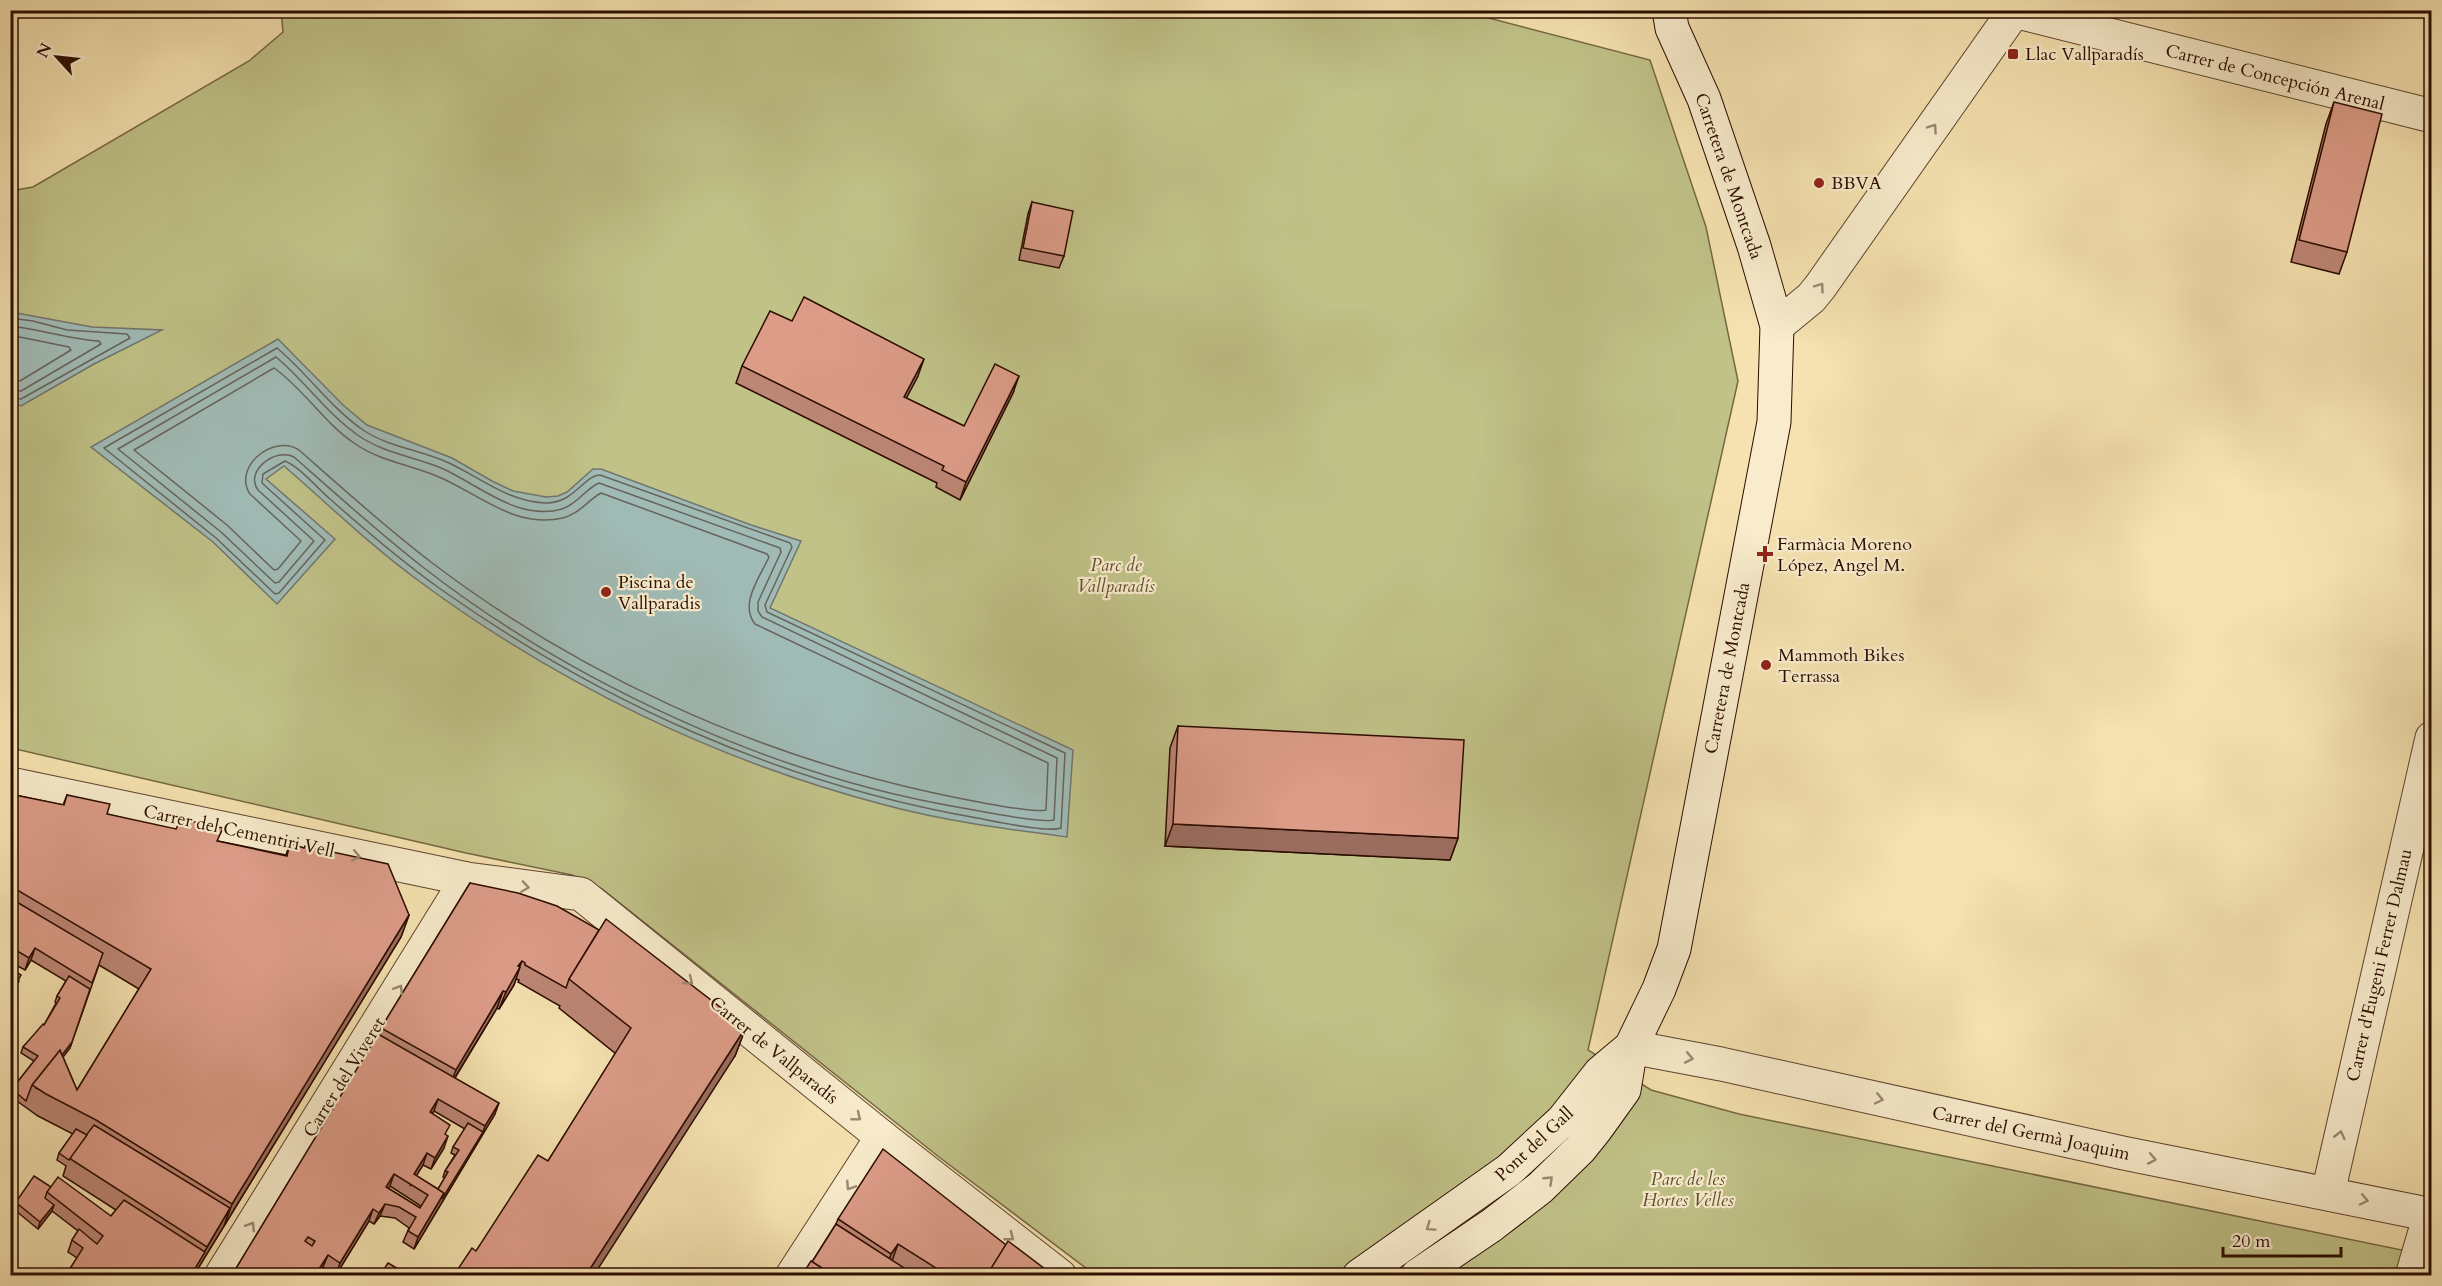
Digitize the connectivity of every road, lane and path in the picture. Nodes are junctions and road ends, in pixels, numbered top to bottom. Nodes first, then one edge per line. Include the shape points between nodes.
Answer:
1 (1669, 10) edge
2 (2015, 11) edge
3 (2432, 116) edge
4 (1777, 326) junction
5 (2432, 738) edge
6 (10, 784) edge
7 (467, 879) junction
8 (1631, 1047) junction
9 (1598, 1101) junction
10 (882, 1137) junction
11 (2328, 1192) junction
12 (2431, 1215) edge
13 (221, 1275) edge
14 (792, 1275) edge
15 (1060, 1275) edge
16 (1359, 1275) edge
17 (1417, 1275) edge
18 (2412, 1275) edge

1 - 4 street, Carretera de Montcada via 1672,28 1704,99
2 - 3 street, Carrer de Concepción Arenal
4 -> 2 street via 1820,287
4 - 8 street, Carretera de Montcada via 1774,422 1676,938 1659,989
11 -> 5 street, Carrer d'Eugeni Ferrer Dalmau
6 -> 7 street, Carrer del Cementiri Vell
7 -> 10 street, Carrer de Vallparadís via 581,894
13 -> 7 street, Carrer del Viveret
8 - 9 street, Carretera de Montcada via 1600,1073
8 -> 11 street, Carrer del Germà Joaquim via 2123,1153
9 -> 16 street, Pont del Gall via 1478,1194
17 -> 9 street, Pont del Gall via 1540,1188 1561,1168 1580,1149
10 -> 14 street
10 -> 15 street, Carrer de Vallparadís
11 -> 12 street, Carrer del Germà Joaquim
12 - 18 street

